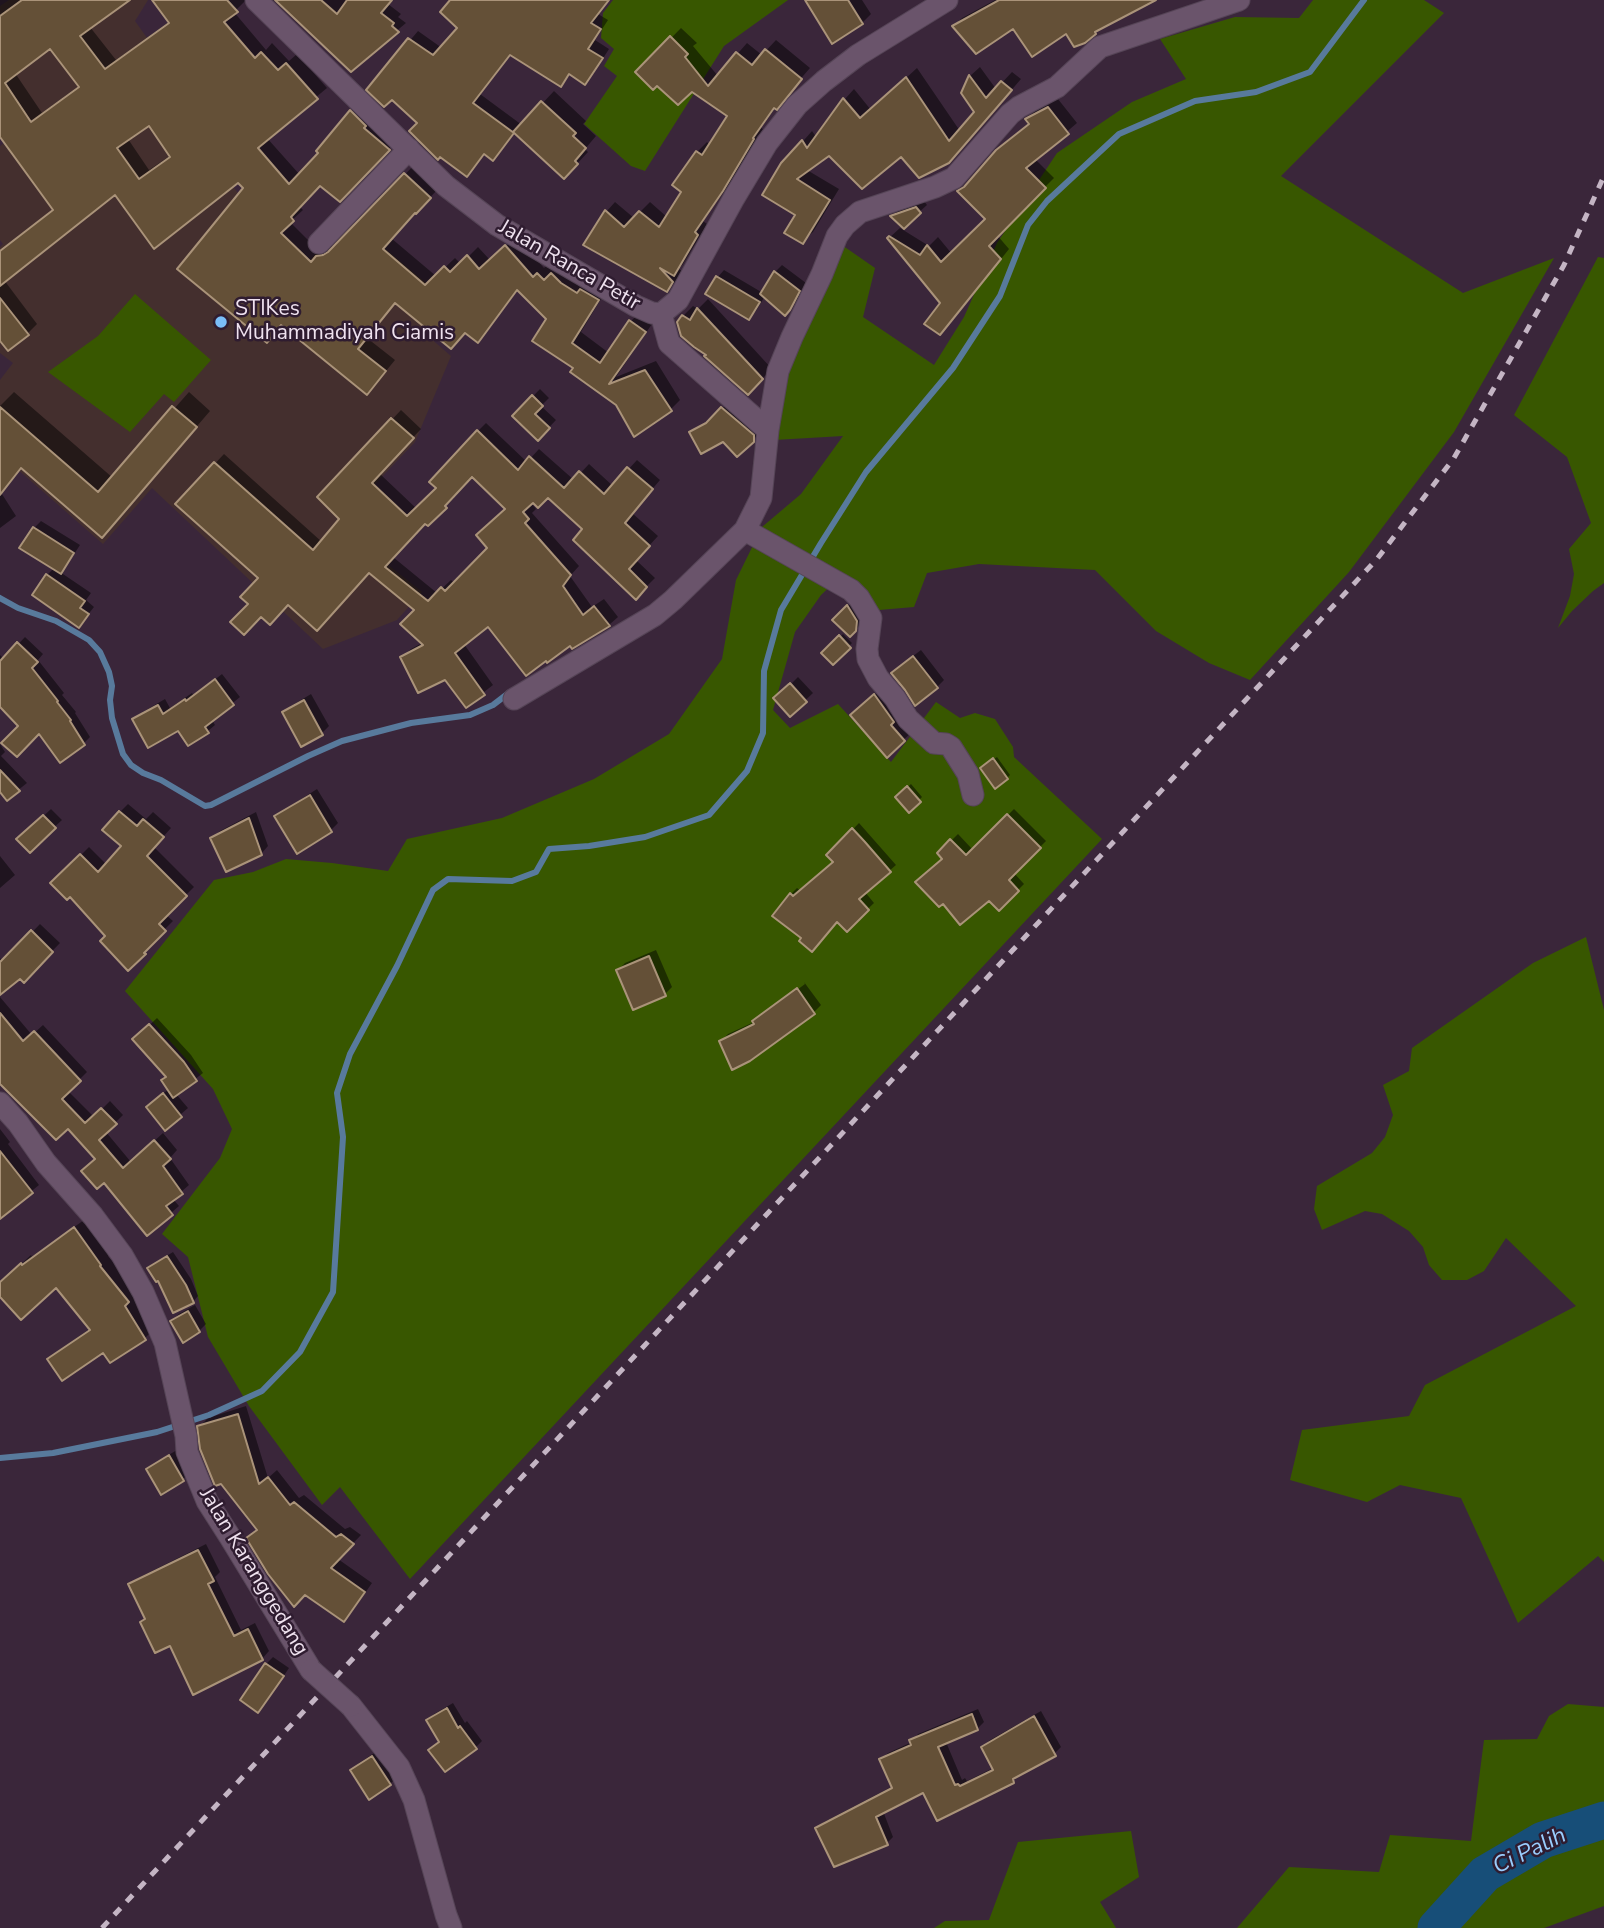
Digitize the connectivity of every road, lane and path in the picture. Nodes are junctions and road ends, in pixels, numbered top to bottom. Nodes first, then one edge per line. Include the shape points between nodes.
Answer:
1 (256, 0) edge
2 (947, 0) edge
3 (1239, 0) edge
4 (408, 149) junction
5 (320, 243) dead end
6 (661, 314) junction
7 (768, 430) junction
8 (744, 530) junction
9 (514, 699) dead end
10 (973, 795) dead end
11 (0, 1103) edge
12 (451, 1928) edge

1 - 4 street, Jalan Ranca Petir
2 - 6 street, Jalan Ranca Petir via 858,55 797,105 767,143 678,300
3 - 7 street via 1100,47 1058,87 1010,114 954,178 853,218 837,236 785,353
4 - 5 street
4 - 6 street, Jalan Ranca Petir via 497,225 636,306
6 - 7 street via 669,344
7 - 8 street via 761,498
8 - 9 street via 655,615
8 - 10 street via 859,598 871,618 866,649 878,678 908,719 934,743 951,747 968,774
11 - 12 street, Jalan Karanggedang, bridge via 122,1255 164,1343 187,1452 206,1501 311,1670 351,1706 399,1767 414,1800

